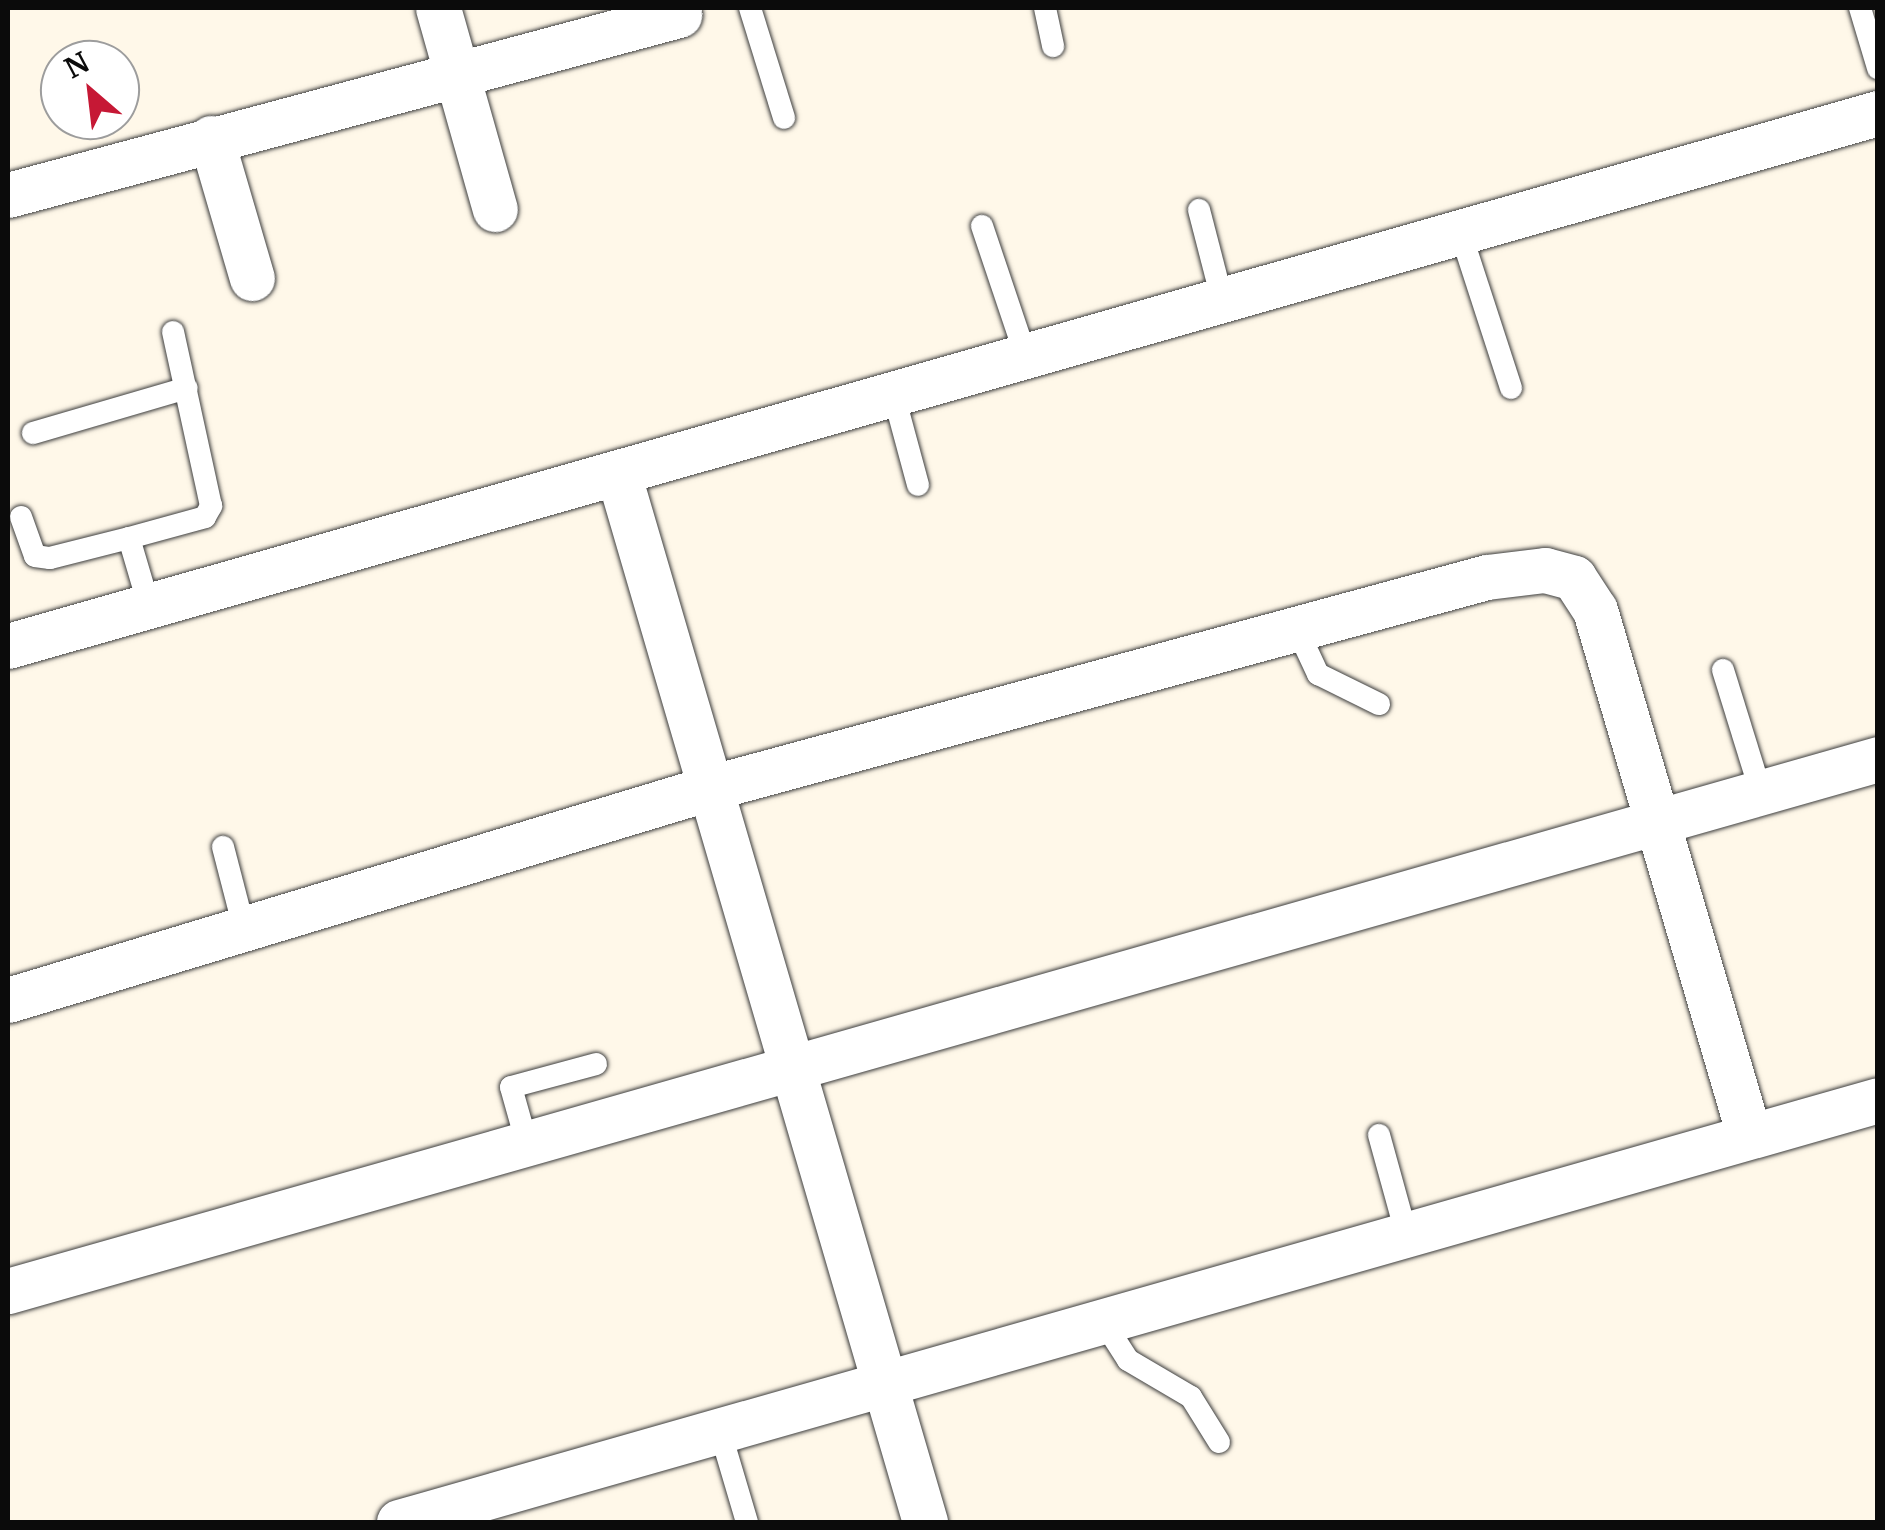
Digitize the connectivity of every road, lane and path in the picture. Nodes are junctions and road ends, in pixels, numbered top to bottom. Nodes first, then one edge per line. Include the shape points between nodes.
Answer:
1 (438, 8) edge
2 (750, 8) edge
3 (1045, 8) edge
4 (1860, 8) edge
5 (679, 14) dead end
6 (1054, 46) dead end
7 (1878, 68) edge
8 (454, 70) junction
9 (1878, 113) edge
10 (784, 118) dead end
11 (211, 138) junction
12 (8, 194) edge
13 (495, 209) dead end
14 (1199, 210) dead end
15 (982, 226) dead end
16 (1460, 231) junction
17 (252, 278) dead end
18 (1222, 299) junction
19 (173, 332) dead end
20 (1026, 357) junction
21 (186, 388) junction
22 (1511, 388) dead end
23 (894, 396) junction
24 (34, 432) dead end
25 (619, 476) junction
26 (918, 485) dead end
27 (21, 517) dead end
28 (129, 538) junction
29 (149, 606) junction
30 (1297, 629) junction
31 (8, 646) edge
32 (1722, 670) dead end
33 (1379, 704) dead end
34 (1878, 759) edge
35 (706, 789) junction
36 (1761, 793) junction
37 (1658, 823) junction
38 (223, 846) dead end
39 (244, 928) junction
40 (8, 1000) edge
41 (596, 1064) dead end
42 (792, 1069) junction
43 (1878, 1100) edge
44 (1379, 1135) dead end
45 (1749, 1135) junction
46 (527, 1144) junction
47 (1406, 1232) junction
48 (8, 1291) edge
49 (1104, 1321) junction
50 (883, 1384) junction
51 (720, 1431) junction
52 (1219, 1442) dead end
53 (400, 1522) edge
54 (747, 1522) edge
55 (926, 1522) edge

1 - 8 street
2 - 10 lane
3 - 6 lane
4 - 7 lane
5 - 8 street
8 - 11 street
8 - 13 street
9 - 16 street
11 - 12 street
11 - 17 street
14 - 18 lane
15 - 20 lane
16 - 18 street
16 - 22 lane
18 - 20 street
19 - 21 lane
20 - 23 street
21 - 24 lane
21 - 28 lane via 212,506 204,517
23 - 25 street
23 - 26 lane
25 - 29 street
25 - 35 street
27 - 28 lane via 35,556
28 - 29 lane
29 - 31 street
30 - 33 lane via 1318,674
30 - 35 street
30 - 37 street via 1487,577 1546,570 1574,578 1595,610
32 - 36 lane
34 - 36 street
35 - 39 street
35 - 42 street
36 - 37 street
37 - 42 street
37 - 45 street
38 - 39 lane
39 - 40 street
41 - 46 lane via 511,1087
42 - 46 street
42 - 50 street
43 - 45 street
44 - 47 lane
45 - 47 street
46 - 48 street
47 - 49 street
49 - 50 street
49 - 52 lane via 1128,1360 1192,1397
50 - 51 street
50 - 55 street
51 - 53 street
51 - 54 lane

